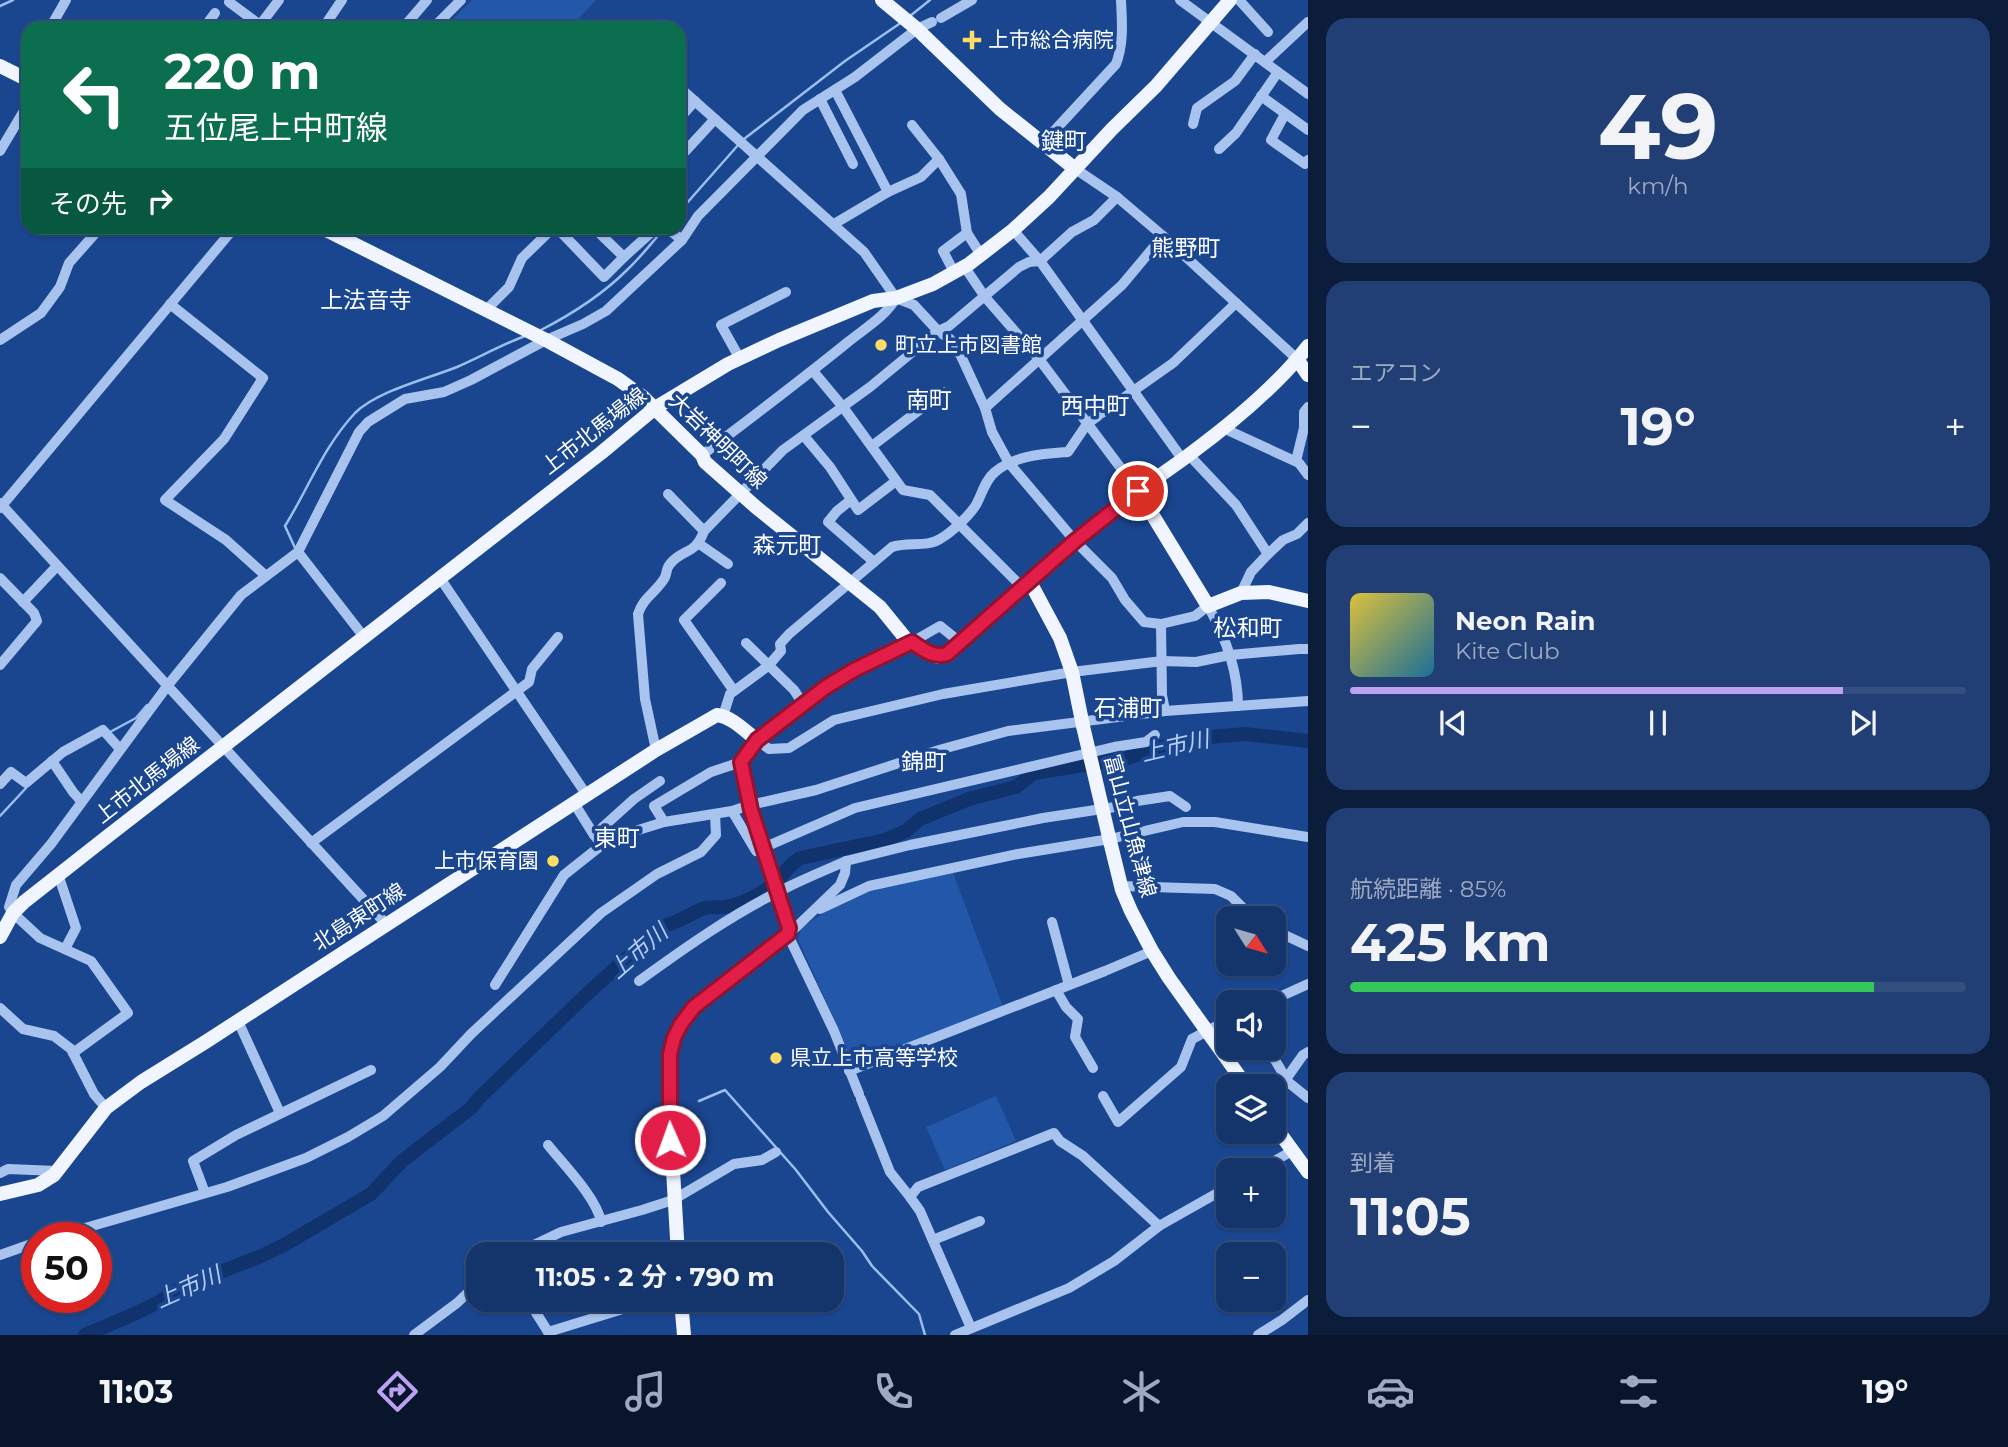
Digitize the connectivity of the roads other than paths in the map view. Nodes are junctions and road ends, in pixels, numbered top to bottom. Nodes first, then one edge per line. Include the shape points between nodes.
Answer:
1 (66, 0) edge
2 (279, 0) edge
3 (342, 0) edge
4 (427, 0) edge
5 (461, 0) edge
6 (882, 0) edge
7 (972, 0) edge
8 (1121, 0) edge
9 (1180, 0) edge
10 (1230, 0) edge
11 (1239, 0) edge
12 (229, 2) dead end
13 (418, 10) junction
14 (215, 13) dead end
15 (54, 21) edge
16 (209, 21) edge
17 (253, 21) edge
18 (263, 21) edge
19 (328, 21) edge
20 (409, 21) edge
21 (430, 21) edge
22 (442, 21) edge
23 (1308, 22) edge
24 (1209, 23) junction
25 (917, 29) junction
26 (1268, 32) dead end
27 (1255, 54) junction
28 (1265, 62) junction
29 (0, 66) edge
30 (1278, 72) junction
31 (21, 76) edge
32 (835, 90) junction
33 (686, 93) edge
34 (1308, 94) edge
35 (1261, 96) junction
36 (820, 99) junction
37 (695, 101) junction
38 (686, 111) edge
39 (1285, 114) junction
40 (21, 116) edge
41 (715, 119) junction
42 (1193, 124) dead end
43 (912, 125) dead end
44 (1308, 130) edge
45 (1043, 143) junction
46 (1219, 149) dead end
47 (686, 150) edge
48 (0, 151) edge
49 (757, 157) junction
50 (939, 159) junction
51 (1308, 160) edge
52 (853, 164) dead end
53 (1074, 167) junction
54 (888, 192) junction
55 (1116, 197) junction
56 (834, 224) junction
57 (1013, 230) junction
58 (967, 233) junction
59 (686, 234) edge
60 (94, 235) edge
61 (228, 235) edge
62 (336, 235) edge
63 (547, 235) edge
64 (562, 235) edge
65 (601, 235) edge
66 (648, 235) edge
67 (676, 235) edge
68 (685, 235) edge
69 (1163, 236) junction
70 (682, 240) junction
71 (981, 255) junction
72 (624, 257) junction
73 (1040, 261) junction
74 (959, 269) junction
75 (786, 292) dead end
76 (985, 297) junction
77 (896, 298) junction
78 (1236, 303) junction
79 (170, 304) junction
80 (485, 311) junction
81 (1083, 320) junction
82 (938, 331) junction
83 (0, 340) edge
84 (547, 340) junction
85 (1308, 346) edge
86 (740, 359) junction
87 (1039, 359) junction
88 (1297, 359) junction
89 (813, 371) junction
90 (1308, 375) edge
91 (1133, 391) junction
92 (943, 392) dead end
93 (843, 407) junction
94 (1308, 407) edge
95 (655, 408) junction
96 (985, 408) junction
97 (1087, 424) junction
98 (1223, 428) junction
99 (804, 436) junction
100 (872, 446) junction
101 (702, 455) junction
102 (1186, 457) junction
103 (1296, 461) junction
104 (1009, 463) junction
105 (1308, 475) edge
106 (897, 481) junction
107 (1138, 491) junction
108 (742, 493) junction
109 (667, 494) dead end
110 (852, 500) junction
111 (1, 505) edge
112 (958, 523) junction
113 (1308, 523) edge
114 (704, 531) junction
115 (1075, 541) junction
116 (698, 543) junction
117 (298, 552) junction
118 (1268, 554) junction
119 (874, 562) junction
120 (728, 564) dead end
121 (57, 566) junction
122 (266, 576) junction
123 (0, 578) edge
124 (440, 578) junction
125 (721, 583) dead end
126 (849, 583) junction
127 (1027, 585) junction
128 (1241, 593) junction
129 (1308, 601) edge
130 (23, 602) junction
131 (1208, 606) junction
132 (1161, 624) junction
133 (363, 637) junction
134 (558, 637) dead end
135 (912, 642) junction
136 (746, 643) dead end
137 (961, 643) junction
138 (1308, 649) edge
139 (1230, 655) junction
140 (1162, 661) junction
141 (0, 666) edge
142 (768, 666) junction
143 (1072, 672) junction
144 (168, 685) junction
145 (517, 691) junction
146 (734, 691) junction
147 (1308, 701) edge
148 (803, 704) junction
149 (1238, 706) junction
150 (1165, 711) junction
151 (723, 716) junction
152 (1082, 723) junction
153 (1155, 735) dead end
154 (757, 740) junction
155 (223, 747) junction
156 (120, 749) junction
157 (656, 750) junction
158 (52, 761) junction
159 (741, 762) junction
160 (660, 781) dead end
161 (0, 784) edge
162 (586, 794) junction
163 (81, 801) junction
164 (574, 803) junction
165 (751, 807) junction
166 (1186, 807) dead end
167 (732, 811) junction
168 (715, 814) junction
169 (664, 822) junction
170 (1287, 834) junction
171 (594, 835) junction
172 (1308, 837) edge
173 (1110, 838) junction
174 (312, 843) junction
175 (603, 844) junction
176 (1308, 844) edge
177 (846, 861) junction
178 (58, 874) junction
179 (1121, 886) junction
180 (1241, 906) edge
181 (13, 913) junction
182 (811, 914) junction
183 (1052, 922) dead end
184 (386, 924) junction
185 (788, 931) junction
186 (1286, 936) edge
187 (0, 937) edge
188 (1308, 946) edge
189 (65, 949) junction
190 (1152, 951) junction
191 (639, 981) dead end
192 (1308, 984) edge
193 (495, 985) dead end
194 (1069, 985) junction
195 (1056, 990) junction
196 (1286, 994) edge
197 (0, 1008) edge
198 (238, 1021) junction
199 (1216, 1025) edge
200 (1206, 1030) junction
201 (1308, 1052) edge
202 (73, 1053) junction
203 (1093, 1068) dead end
204 (371, 1070) dead end
205 (849, 1071) junction
206 (1238, 1074) edge
207 (1286, 1079) joint
208 (1103, 1096) dead end
209 (1308, 1098) edge
210 (106, 1108) junction
211 (280, 1113) junction
212 (1286, 1142) edge
213 (548, 1144) dead end
214 (1292, 1150) junction
215 (776, 1152) dead end
216 (1279, 1158) edge
217 (57, 1171) junction
218 (1308, 1172) edge
219 (0, 1173) edge
220 (205, 1193) junction
221 (0, 1194) edge
222 (1216, 1194) edge
223 (911, 1196) junction
224 (673, 1200) junction
225 (980, 1221) dead end
226 (105, 1222) edge
227 (601, 1222) junction
228 (1159, 1226) junction
229 (933, 1240) junction
230 (541, 1242) edge
231 (677, 1242) edge
232 (21, 1248) edge
233 (0, 1255) edge
234 (466, 1294) edge
235 (1308, 1300) edge
236 (535, 1312) edge
237 (616, 1312) edge
238 (682, 1312) edge
239 (971, 1328) junction
240 (549, 1334) edge
241 (414, 1335) edge
242 (684, 1335) edge
243 (955, 1335) edge
244 (1258, 1335) edge

1 - 15 street
2 - 18 street
3 - 19 street
4 - 13 street
5 - 22 street
6 - 25 main road
7 - 25 street
8 - 45 street via 1122,34 1116,64
9 - 24 street
10 - 24 main road, 上市北馬場線
11 - 26 street
12 - 17 street
13 - 20 street
13 - 21 street
14 - 16 street
23 - 28 street
24 - 27 street
24 - 53 main road, 上市北馬場線 via 1156,86
25 - 32 street
25 - 45 main road via 1000,109
27 - 28 street
27 - 42 street via 1235,81 1197,108
28 - 30 street
29 - 31 main road
30 - 34 street
30 - 35 street
32 - 36 street
32 - 54 street
33 - 37 street
35 - 39 street
35 - 46 street via 1237,133
36 - 49 street
36 - 52 street
37 - 38 street
37 - 41 street
39 - 44 street
39 - 51 street via 1271,140 1305,164
40 - 48 street
41 - 47 street
41 - 49 street
43 - 50 street
45 - 53 main road
49 - 56 street
49 - 59 street
50 - 54 street via 922,177
50 - 58 street via 961,194
53 - 55 street
53 - 57 main road, 上市北馬場線
54 - 56 street
55 - 69 street
55 - 73 street
56 - 77 street via 864,252
57 - 71 main road, 上市北馬場線
57 - 73 street
58 - 71 street
58 - 74 street via 943,251
60 - 83 street via 69,262 60,288 41,313
61 - 79 street
62 - 80 main road, 大岩神明町線
63 - 80 street via 522,258 509,287
64 - 72 street via 604,277
65 - 72 street
66 - 72 street
67 - 70 street
68 - 70 street
69 - 78 street
69 - 81 street via 1122,285
70 - 84 street via 606,310
71 - 74 main road, 上市北馬場線
73 - 76 street via 1019,267
73 - 81 street
74 - 76 street
74 - 77 main road, 上市北馬場線
75 - 86 street via 721,325
76 - 82 street
76 - 87 street
77 - 82 street via 914,305
77 - 86 main road, 上市北馬場線 via 873,301
77 - 89 street
78 - 88 street
78 - 91 street via 1173,363
79 - 111 street
79 - 122 street via 263,378 224,439 165,500 226,540
80 - 84 main road, 大岩神明町線
81 - 87 street
81 - 91 street
82 - 93 street
82 - 96 street via 961,356
84 - 95 main road, 大岩神明町線 via 618,379
84 - 117 street via 444,392 405,399 368,422
85 - 88 main road
86 - 95 main road, 上市北馬場線
87 - 96 street
87 - 97 street
88 - 90 main road
88 - 98 main road
89 - 93 street
89 - 101 street
91 - 97 street
91 - 102 street
92 - 100 street
93 - 99 street
93 - 100 street
94 - 103 street
95 - 101 main road, 大岩神明町線
95 - 124 main road, 上市北馬場線
96 - 104 street
97 - 104 street via 1068,452 1022,457
97 - 107 street
98 - 102 main road
98 - 103 street
99 - 108 street via 783,450
99 - 110 street
100 - 106 street
101 - 108 main road, 大岩神明町線
102 - 107 main road
102 - 118 street via 1236,505
103 - 105 street
104 - 112 street via 989,478 975,506
104 - 115 street
106 - 110 street via 858,510
106 - 112 street via 903,490 930,495
107 - 115 main road
107 - 131 main road
108 - 114 street
108 - 126 main road, 大岩神明町線
109 - 114 street
110 - 119 street via 828,522
111 - 121 street
112 - 119 street via 934,542 899,544
112 - 127 street
113 - 118 street
114 - 116 street
115 - 127 main road
115 - 132 street via 1112,578 1144,621
116 - 120 street
116 - 157 street via 668,565 665,578 641,604 638,614 645,699
117 - 122 street
117 - 133 street
118 - 128 street via 1251,572
119 - 126 street
121 - 130 street
121 - 144 street
122 - 144 street via 242,595
123 - 130 street
124 - 133 main road, 上市北馬場線
124 - 145 street
125 - 146 street via 684,620
126 - 135 main road, 大岩神明町線 via 880,607
126 - 142 street via 780,643 781,651
127 - 137 main road
127 - 143 main road, 富山立山魚津線 via 1060,638
128 - 129 main road via 1269,592
128 - 131 main road
130 - 141 street via 37,621
131 - 132 street via 1195,616
131 - 139 street
132 - 140 street
133 - 155 main road, 上市北馬場線
134 - 145 street via 532,669 529,682
135 - 137 main road via 938,657
135 - 137 street via 940,626
135 - 148 main road via 854,670
136 - 142 street
138 - 139 street
139 - 140 street via 1196,662
139 - 149 street
140 - 143 street
140 - 150 street
142 - 146 street
142 - 148 street
143 - 152 main road, 富山立山魚津線
143 - 154 street via 943,694 834,720 789,748 769,749
144 - 155 street
144 - 156 street
145 - 162 street
145 - 174 street
146 - 151 street
147 - 149 street
148 - 154 main road
149 - 150 street
150 - 152 street
151 - 154 main road
151 - 157 main road, 北島東町線 via 716,715
152 - 165 street via 1009,731
152 - 173 main road, 富山立山魚津線, bridge
153 - 167 street via 1146,742 855,808 756,852
154 - 159 main road
155 - 174 street
155 - 178 main road, 上市北馬場線
156 - 158 street via 103,730
156 - 163 street
157 - 162 main road, 北島東町線
158 - 161 street via 26,783 12,772
158 - 163 street
159 - 165 main road
159 - 169 street via 711,772 654,806
160 - 171 street
162 - 164 main road, 北島東町線
163 - 181 street via 16,885 9,907
164 - 171 street
164 - 184 main road, 北島東町線
165 - 167 street
165 - 185 main road, bridge
166 - 177 street via 1170,796 1137,801
167 - 168 street
168 - 169 street
168 - 220 street via 716,835 701,852 657,874 601,913 383,1116 306,1158
169 - 175 street
170 - 172 street
170 - 173 street via 1250,826 1183,822
170 - 176 street
171 - 175 street
173 - 179 main road, 富山立山魚津線
173 - 182 street via 869,886
174 - 184 street
175 - 193 street via 564,875
177 - 182 street via 840,885
177 - 191 street via 754,905
178 - 181 main road, 上市北馬場線
178 - 189 street via 76,928
179 - 180 street via 1215,888
179 - 190 main road, 富山立山魚津線
181 - 187 main road, 上市北馬場線
181 - 189 street via 40,938
182 - 185 street
183 - 194 street
184 - 198 main road, 北島東町線
185 - 205 street
185 - 224 main road via 694,1007 674,1038 668,1080
186 - 188 street
189 - 202 street via 91,961 128,1013
190 - 194 street
190 - 200 main road, 富山立山魚津線
192 - 196 street
194 - 195 street
195 - 203 street via 1077,1019 1075,1037
195 - 205 street
197 - 202 street via 23,1029 54,1036
198 - 210 main road, 北島東町線
198 - 211 street
199 - 200 street
200 - 206 main road, 富山立山魚津線
200 - 208 street via 1192,1039 1181,1067 1118,1122
201 - 207 street
202 - 210 street
204 - 211 street
205 - 223 street via 890,1172
207 - 209 street
210 - 217 main road, 北島東町線
211 - 220 street via 193,1161
212 - 214 main road
213 - 227 street via 581,1185
214 - 216 street
214 - 218 main road
215 - 224 street via 762,1160 734,1164
217 - 219 street via 8,1169
217 - 221 main road, 北島東町線 via 38,1185
220 - 226 street
222 - 228 street
223 - 228 street via 918,1187 1054,1133
223 - 229 street
224 - 227 street
224 - 231 main road
225 - 229 street
227 - 230 street
228 - 239 street via 1069,1288
229 - 239 street
232 - 233 street
234 - 241 street
235 - 244 street
236 - 240 street
237 - 240 street
238 - 242 main road
239 - 243 street

